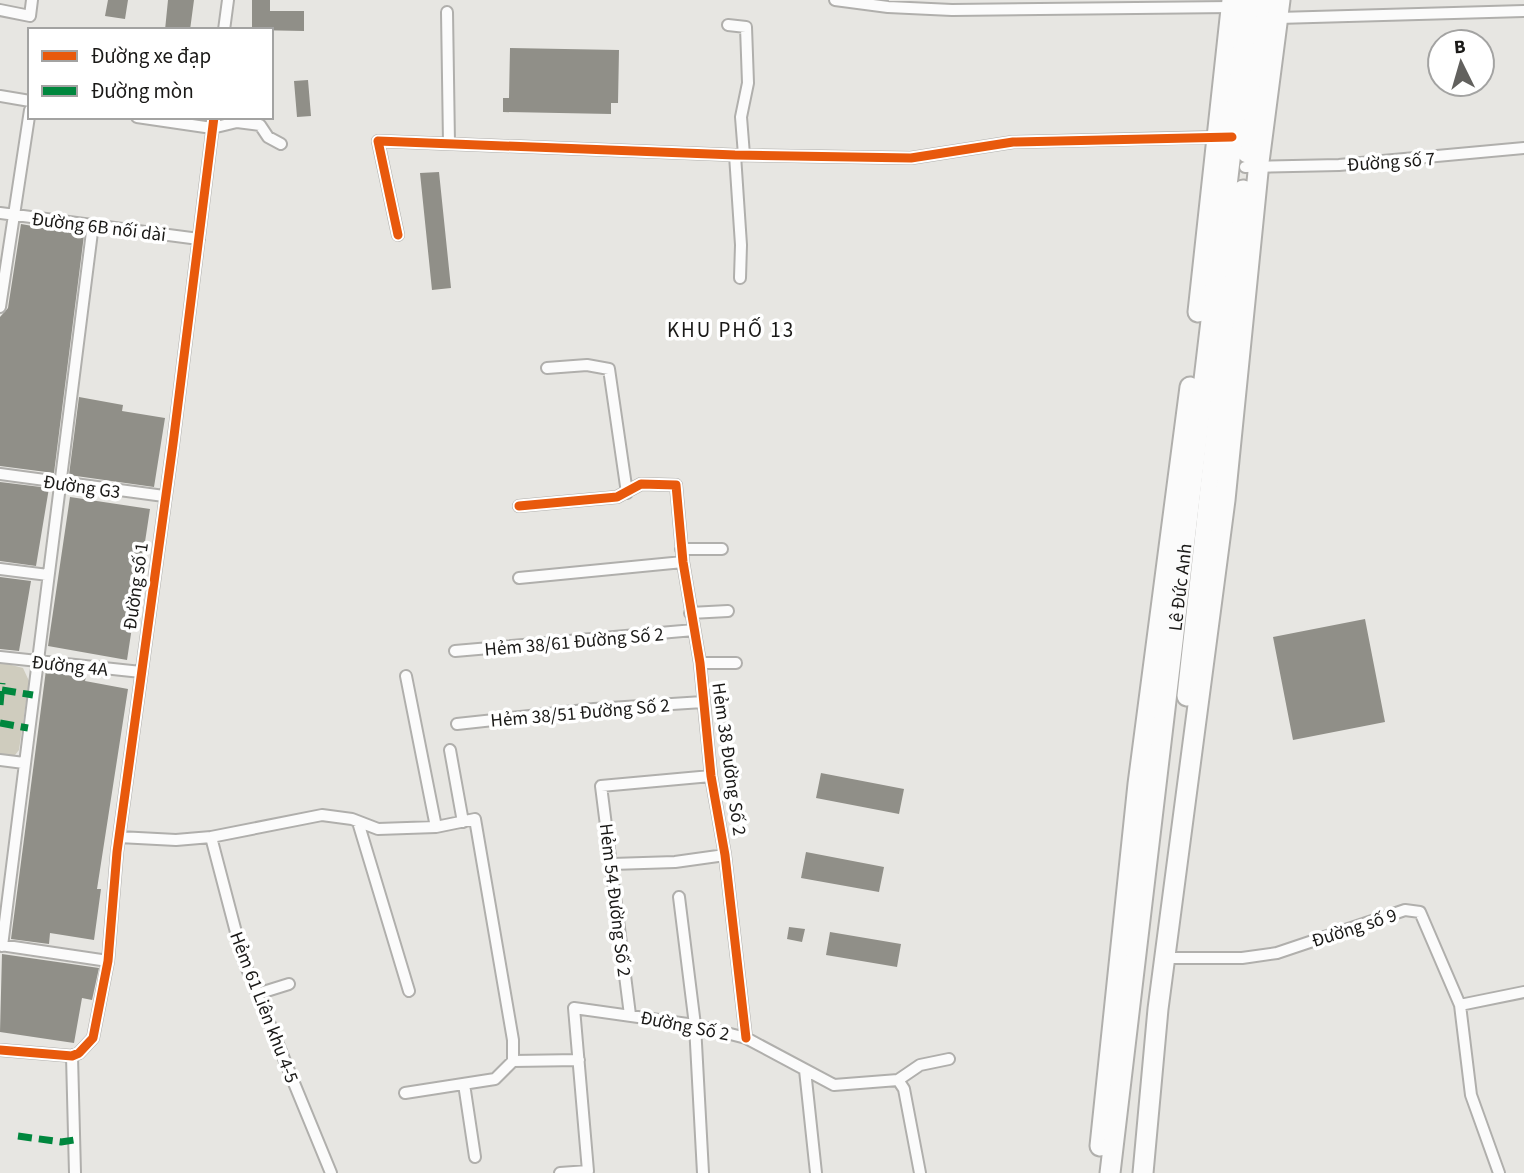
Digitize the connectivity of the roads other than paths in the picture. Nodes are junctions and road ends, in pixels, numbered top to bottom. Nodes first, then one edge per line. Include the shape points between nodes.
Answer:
1 (32, 0) edge
2 (228, 0) edge
3 (835, 0) edge
4 (1266, 0) edge
5 (1238, 2) edge
6 (1279, 9) edge
7 (0, 10) edge
8 (1524, 11) edge
9 (447, 12) dead end
10 (728, 25) dead end
11 (224, 28) edge
12 (0, 96) edge
13 (28, 101) edge
14 (28, 119) edge
15 (162, 119) edge
16 (213, 123) edge
17 (1225, 137) junction
18 (449, 143) junction
19 (281, 144) dead end
20 (1524, 148) edge
21 (740, 155) junction
22 (1252, 167) junction
23 (6, 214) edge
24 (93, 224) junction
25 (398, 235) dead end
26 (199, 239) junction
27 (740, 278) dead end
28 (0, 307) edge
29 (547, 368) dead end
30 (0, 474) edge
31 (61, 483) junction
32 (627, 493) junction
33 (164, 496) junction
34 (519, 506) dead end
35 (681, 549) junction
36 (722, 549) dead end
37 (683, 562) junction
38 (0, 569) edge
39 (48, 575) junction
40 (519, 578) dead end
41 (728, 611) dead end
42 (690, 613) junction
43 (694, 630) junction
44 (455, 651) dead end
45 (0, 657) edge
46 (38, 662) junction
47 (700, 663) junction
48 (736, 663) dead end
49 (141, 672) junction
50 (405, 676) dead end
51 (703, 702) junction
52 (457, 724) dead end
53 (450, 750) dead end
54 (0, 760) edge
55 (24, 763) junction
56 (712, 776) junction
57 (358, 822) junction
58 (463, 822) junction
59 (436, 827) junction
60 (119, 837) junction
61 (211, 837) junction
62 (6, 854) edge
63 (725, 855) junction
64 (612, 864) junction
65 (679, 897) dead end
66 (1, 946) edge
67 (1165, 958) junction
68 (108, 961) junction
69 (289, 984) dead end
70 (409, 991) dead end
71 (1524, 992) edge
72 (257, 994) junction
73 (1460, 1005) junction
74 (630, 1014) junction
75 (695, 1025) junction
76 (746, 1038) junction
77 (0, 1050) edge
78 (75, 1054) junction
79 (949, 1059) dead end
80 (579, 1060) junction
81 (513, 1061) junction
82 (804, 1070) junction
83 (898, 1080) junction
84 (464, 1084) junction
85 (405, 1093) dead end
86 (475, 1157) dead end
87 (75, 1173) edge
88 (331, 1173) edge
89 (560, 1173) edge
90 (703, 1173) edge
91 (816, 1173) edge
92 (920, 1173) edge
93 (1097, 1173) edge
94 (1110, 1173) edge
95 (1130, 1173) edge
96 (1143, 1173) edge
97 (1499, 1173) edge

1 - 7 street via 30,16
2 - 11 street
3 - 5 street via 952,10
4 - 22 highway, Lê Đức Anh
5 - 17 highway, Lê Đức Anh
6 - 8 street
6 - 22 highway, Lê Đức Anh
9 - 18 street
10 - 21 street via 746,27 748,83
12 - 13 street
14 - 23 street
15 - 16 street
16 - 19 street via 260,125 268,137
16 - 26 street, Đường số 1
17 - 21 street via 1013,142 911,158
17 - 93 highway, Lê Đức Anh via 1137,794
17 - 94 highway, Lê Đức Anh
18 - 21 street
18 - 25 street via 378,141
20 - 22 street, Đường số 7
21 - 27 street
22 - 67 highway, Lê Đức Anh via 1225,503
22 - 95 highway, Lê Đức Anh
23 - 24 street, Đường 6B nối dài
23 - 28 street
24 - 26 street, Đường 6B nối dài
24 - 31 street
26 - 33 street, Đường số 1
29 - 32 street via 587,365 609,369
30 - 31 street, Đường G3
31 - 33 street, Đường G3
31 - 39 street
32 - 34 street
32 - 35 street, Hẻm 38 Đường Số 2 via 641,484 676,485
33 - 49 street, Đường số 1
35 - 36 street
35 - 37 street, Hẻm 38 Đường Số 2
37 - 40 street
37 - 42 street, Hẻm 38 Đường Số 2
38 - 39 street
39 - 46 street
41 - 42 street
42 - 43 street, Hẻm 38 Đường Số 2
43 - 44 street, Hẻm 38/61 Đường Số 2
43 - 47 street, Hẻm 38 Đường Số 2
45 - 46 street, Đường 4A
46 - 49 street, Đường 4A
46 - 55 street
47 - 48 street
47 - 51 street, Hẻm 38 Đường Số 2
49 - 60 street, Đường số 1
50 - 59 street
51 - 52 street, Hẻm 38/51 Đường Số 2
51 - 56 street, Hẻm 38 Đường Số 2
53 - 58 street
54 - 55 street
55 - 62 street
56 - 63 street, Hẻm 38 Đường Số 2
56 - 64 street, Hẻm 54 Đường Số 2 via 601,786
57 - 59 street via 378,829
57 - 61 street via 322,815
57 - 70 street
58 - 59 street
58 - 81 street via 475,819
60 - 61 street via 176,841
60 - 68 street, Đường số 1
61 - 72 street, Hẻm 61 Liên khu 4-5 via 243,959
62 - 66 street
63 - 64 street
63 - 76 street, Hẻm 38 Đường Số 2
64 - 74 street, Hẻm 54 Đường Số 2
65 - 75 street
66 - 68 street
67 - 73 street, Đường số 9 via 1277,953 1405,911 1420,912
67 - 96 highway, Lê Đức Anh
68 - 78 street, Đường số 1 via 93,1038
69 - 72 street
71 - 73 street
72 - 88 street, Hẻm 61 Liên khu 4-5
73 - 97 street via 1471,1095
74 - 75 street, Đường Số 2
74 - 80 street, Đường Số 2 via 574,1008
75 - 76 street, Đường Số 2
75 - 90 street
76 - 82 street, Đường Số 2
77 - 78 street
78 - 87 street
79 - 83 street via 920,1065
80 - 81 street
80 - 89 street via 588,1171
81 - 84 street via 495,1079
82 - 83 street, Đường Số 2 via 840,1086
82 - 91 street
83 - 92 street via 904,1089
84 - 85 street
84 - 86 street

